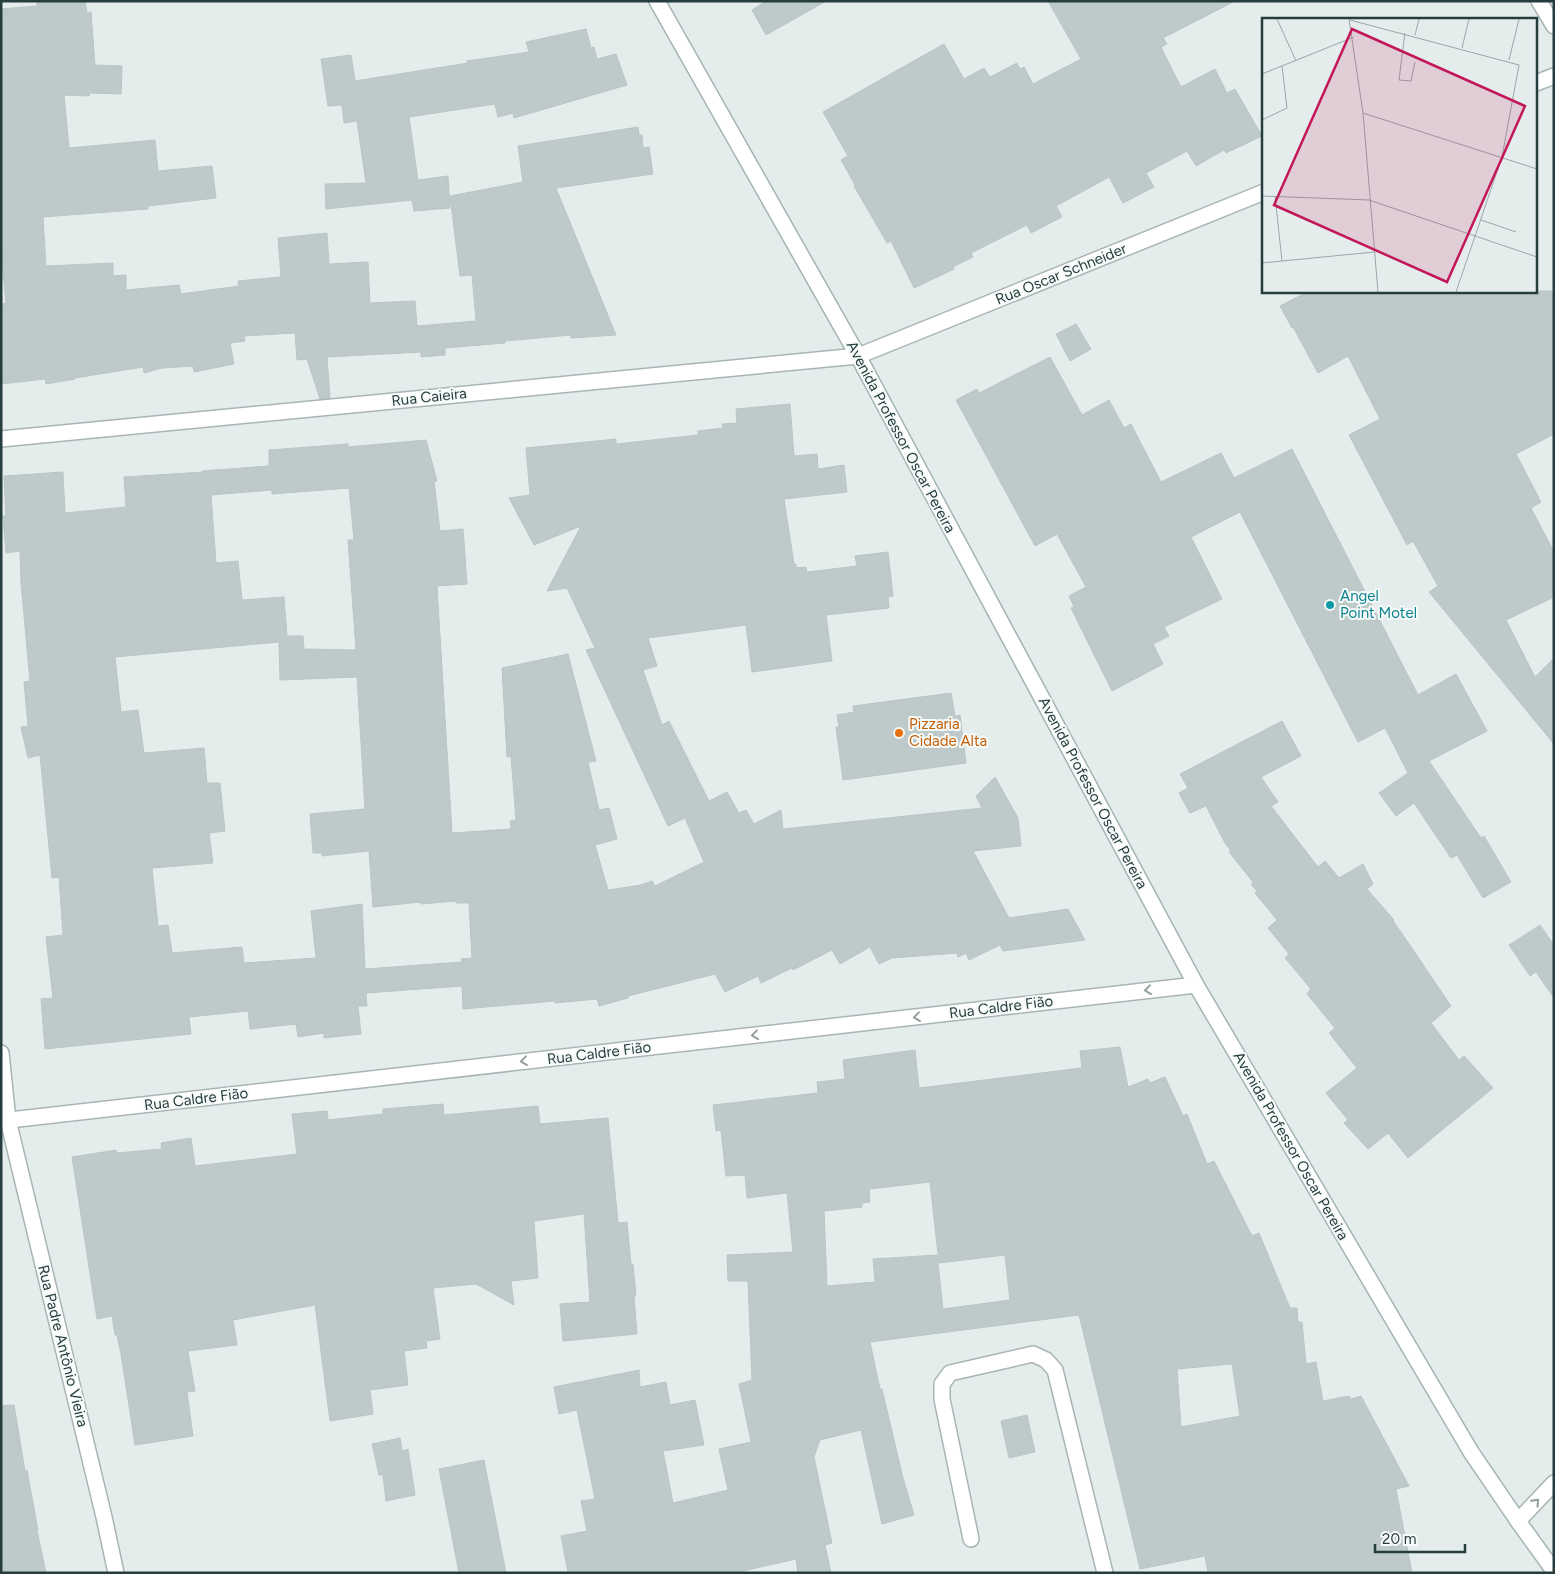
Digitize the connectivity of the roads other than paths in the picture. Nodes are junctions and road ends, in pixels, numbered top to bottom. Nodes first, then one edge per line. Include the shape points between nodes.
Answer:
1 (657, 1) edge
2 (1539, 1) edge
3 (1554, 26) edge
4 (1554, 76) edge
5 (1538, 82) edge
6 (1262, 193) edge
7 (858, 356) junction
8 (1, 439) edge
9 (1196, 985) junction
10 (1, 1053) edge
11 (5, 1121) edge
12 (1554, 1483) edge
13 (1518, 1521) junction
14 (971, 1539) dead end
15 (1554, 1570) edge
16 (116, 1573) edge
17 (1105, 1573) edge

1 - 7 street, Avenida Professor Oscar Pereira
2 - 3 street
4 - 5 street
6 - 7 street, Rua Oscar Schneider
7 - 8 street, Rua Caieira
7 - 9 street, Avenida Professor Oscar Pereira
9 -> 11 street, Rua Caldre Fião
9 - 13 street, Avenida Professor Oscar Pereira via 1471,1452
10 - 11 street, Rua Padre Antônio Vieira
11 - 16 street, Rua Padre Antônio Vieira
13 -> 12 street
13 - 15 street, Avenida Professor Oscar Pereira
14 - 17 street via 942,1399 942,1384 950,1373 1033,1354 1046,1360 1055,1370

